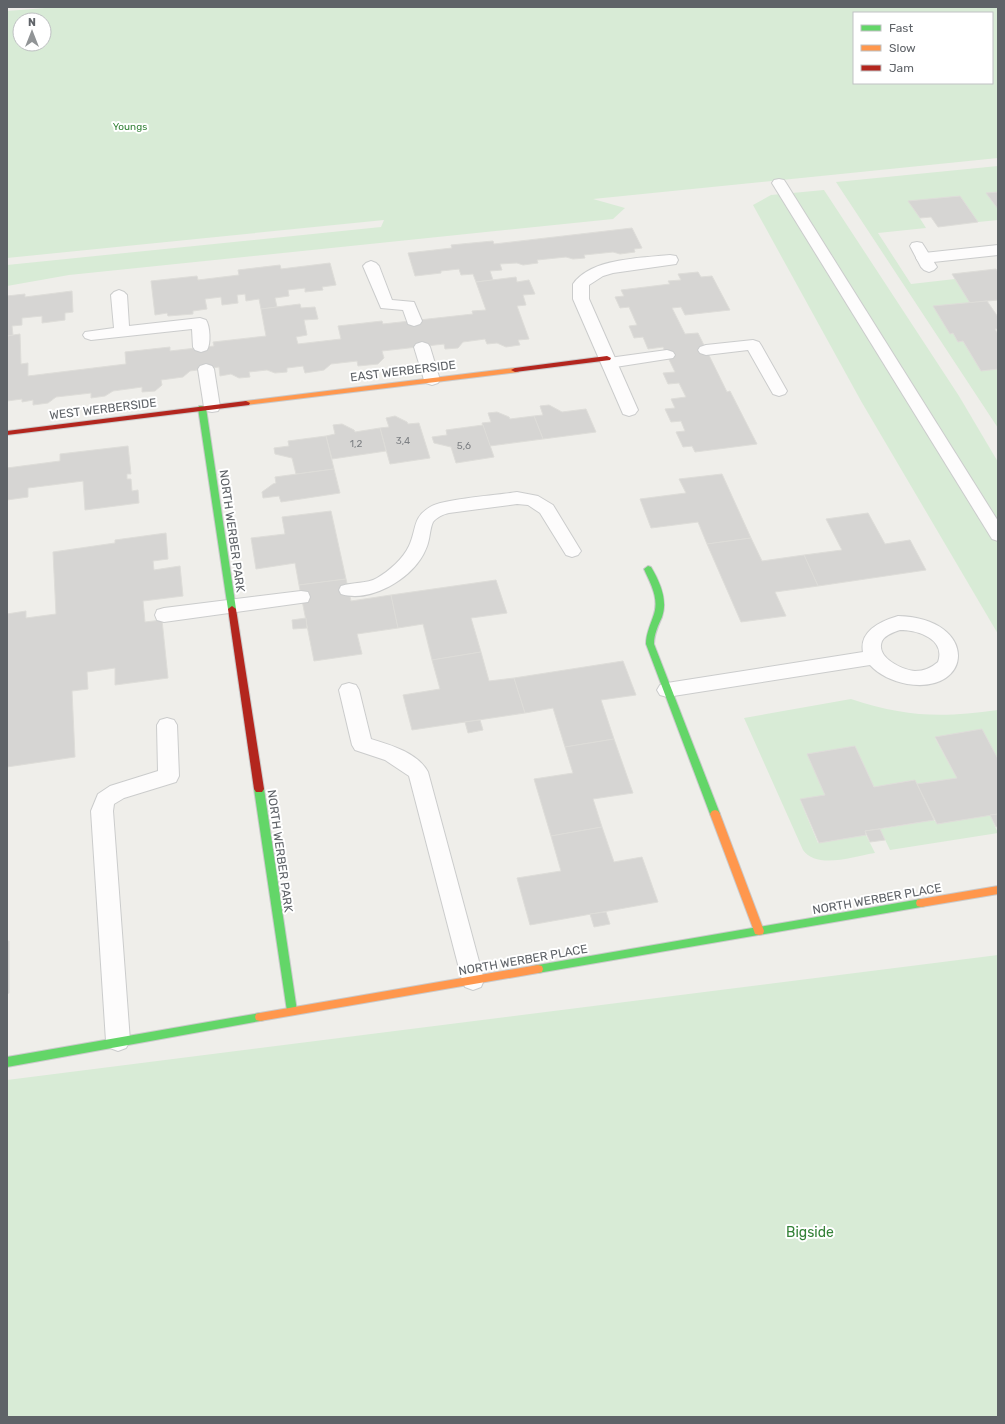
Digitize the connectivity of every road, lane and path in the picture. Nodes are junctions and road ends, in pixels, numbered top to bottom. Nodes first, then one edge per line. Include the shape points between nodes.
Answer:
1 (780, 184) dead end
2 (998, 250) edge
3 (923, 257) dead end
4 (670, 260) dead end
5 (371, 266) dead end
6 (119, 295) dead end
7 (414, 321) dead end
8 (122, 332) junction
9 (91, 335) dead end
10 (422, 346) dead end
11 (201, 348) dead end
12 (706, 350) dead end
13 (667, 355) dead end
14 (608, 360) junction
15 (206, 368) dead end
16 (432, 380) junction
17 (778, 391) dead end
18 (207, 408) junction
19 (630, 410) dead end
20 (7, 433) edge
21 (998, 535) edge
22 (572, 551) dead end
23 (648, 569) dead end
24 (348, 590) dead end
25 (301, 597) dead end
26 (231, 607) junction
27 (164, 615) dead end
28 (874, 657) dead end
29 (349, 690) dead end
30 (667, 690) junction
31 (167, 725) dead end
32 (998, 890) edge
33 (759, 931) junction
34 (473, 980) junction
35 (292, 1011) junction
36 (118, 1041) junction
37 (7, 1062) edge

1 - 21 lane
2 - 3 street
4 - 14 street via 603,270 591,274 582,281 581,299
5 - 7 lane via 386,305 409,305
6 - 8 lane
8 - 9 lane
8 - 11 lane via 200,323
10 - 16 lane
12 - 17 lane via 754,345
13 - 14 lane
14 - 16 street, EAST WERBERSIDE
14 - 19 street
15 - 18 lane
16 - 18 street, EAST WERBERSIDE
18 - 20 street, WEST WERBERSIDE
18 - 26 street, NORTH WERBER PARK
22 - 24 lane via 547,508 532,500 517,498 449,506 437,510 425,520 419,544 413,556 400,570 383,583
23 - 30 street via 660,604 649,639
25 - 26 lane
26 - 27 lane
26 - 35 street, NORTH WERBER PARK
28 - 30 lane
29 - 34 lane via 362,745 391,754 418,772
30 - 33 street
31 - 36 lane via 169,776 117,792 106,800 102,811
32 - 33 street, NORTH WERBER PLACE
33 - 34 street, NORTH WERBER PLACE
34 - 35 street, NORTH WERBER PLACE
35 - 36 street
36 - 37 street

